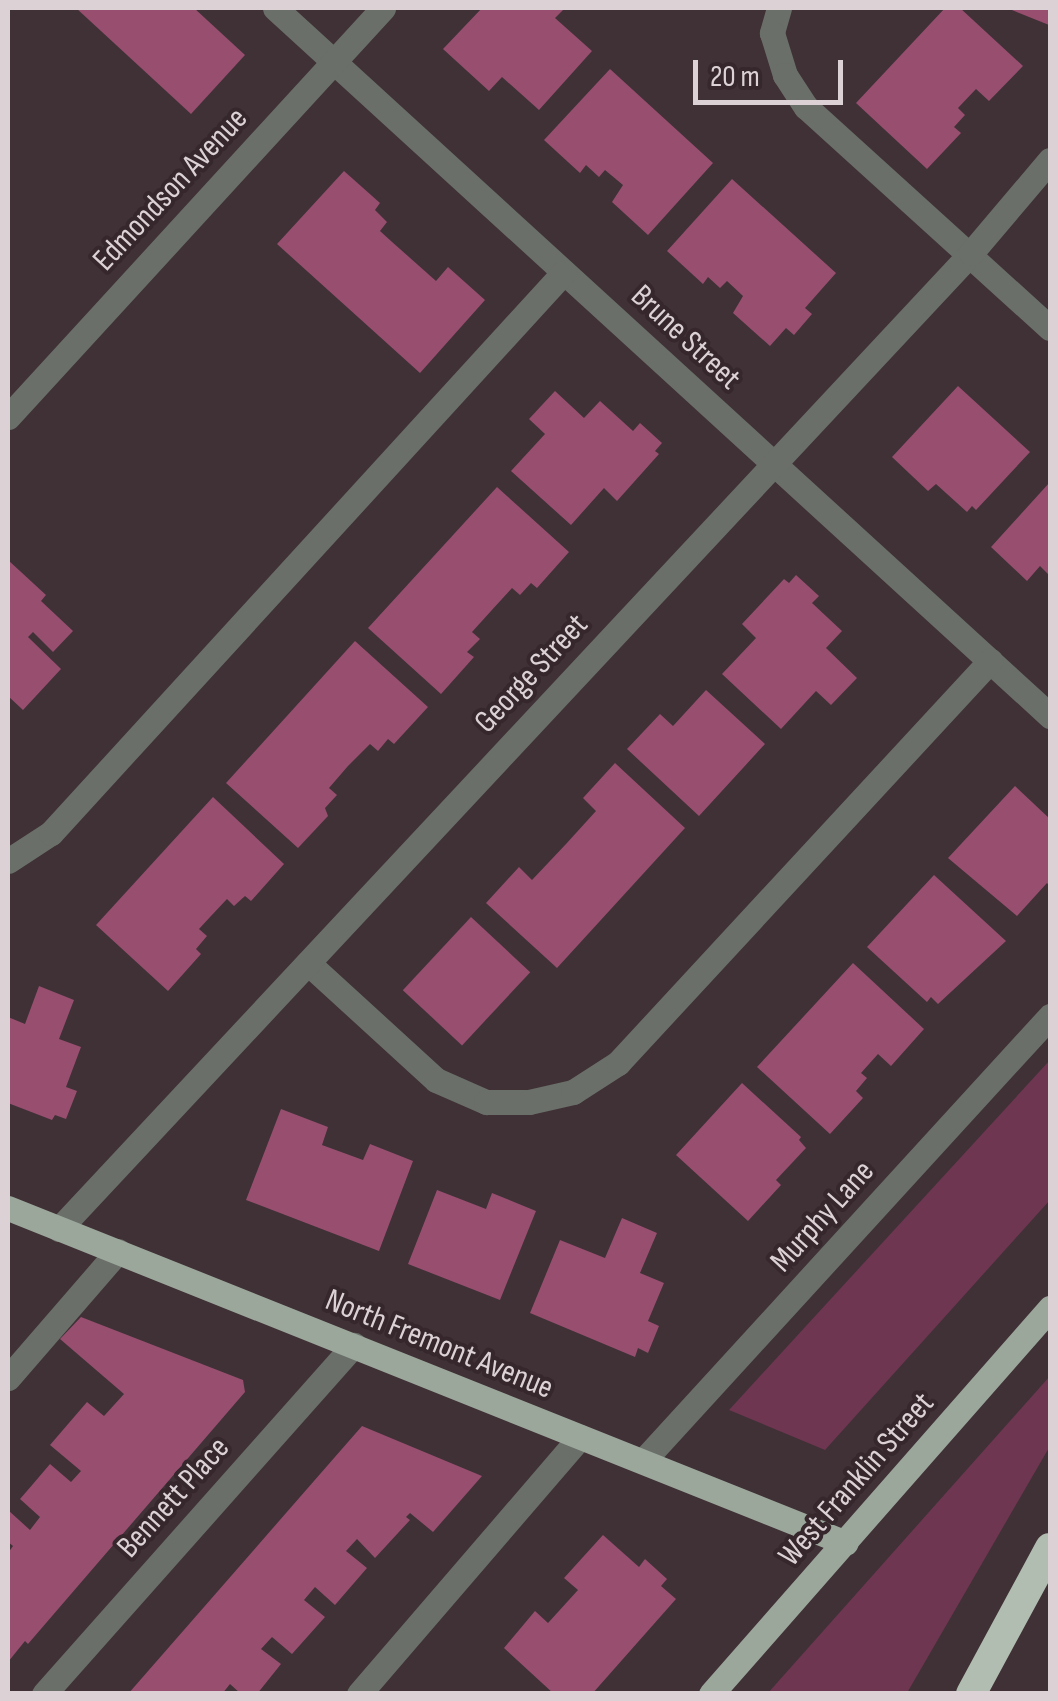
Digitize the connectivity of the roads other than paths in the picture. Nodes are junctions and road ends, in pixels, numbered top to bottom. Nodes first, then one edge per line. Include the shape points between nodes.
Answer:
1 (275, 8) edge
2 (383, 8) edge
3 (778, 8) edge
4 (334, 61) junction
5 (1050, 160) edge
6 (970, 252) junction
7 (564, 272) junction
8 (1050, 328) edge
9 (8, 417) edge
10 (774, 462) junction
11 (990, 661) junction
12 (1050, 716) edge
13 (8, 861) edge
14 (308, 963) junction
15 (1050, 1016) edge
16 (8, 1208) edge
17 (59, 1228) junction
18 (118, 1251) junction
19 (1050, 1308) edge
20 (354, 1345) junction
21 (8, 1378) edge
22 (580, 1437) junction
23 (643, 1462) junction
24 (846, 1543) junction
25 (1050, 1548) edge
26 (44, 1694) edge
27 (359, 1694) edge
28 (711, 1694) edge
29 (972, 1694) edge

1 - 4 street, Brune Street
2 - 4 street, Edmondson Avenue
3 - 6 street via 772,33 785,75 806,106
4 - 7 street, Brune Street
4 - 9 street, Edmondson Avenue
5 - 6 street, George Street
6 - 8 street
6 - 10 street, George Street
7 - 10 street, Brune Street
7 - 13 street via 51,833
10 - 11 street, Brune Street
10 - 14 street, George Street
11 - 12 street, Brune Street
11 - 14 street via 618,1063 573,1092 486,1102 436,1080
14 - 17 street, George Street
15 - 23 street, Murphy Lane
16 - 17 main road, North Fremont Avenue
17 - 18 main road, North Fremont Avenue
18 - 20 main road, North Fremont Avenue
18 - 21 street
19 - 24 main road, West Franklin Street
20 - 22 main road, North Fremont Avenue
20 - 26 street, Bennett Place
22 - 23 main road, North Fremont Avenue
22 - 27 street
23 - 24 main road, North Fremont Avenue
24 - 28 main road, West Franklin Street
25 - 29 highway

